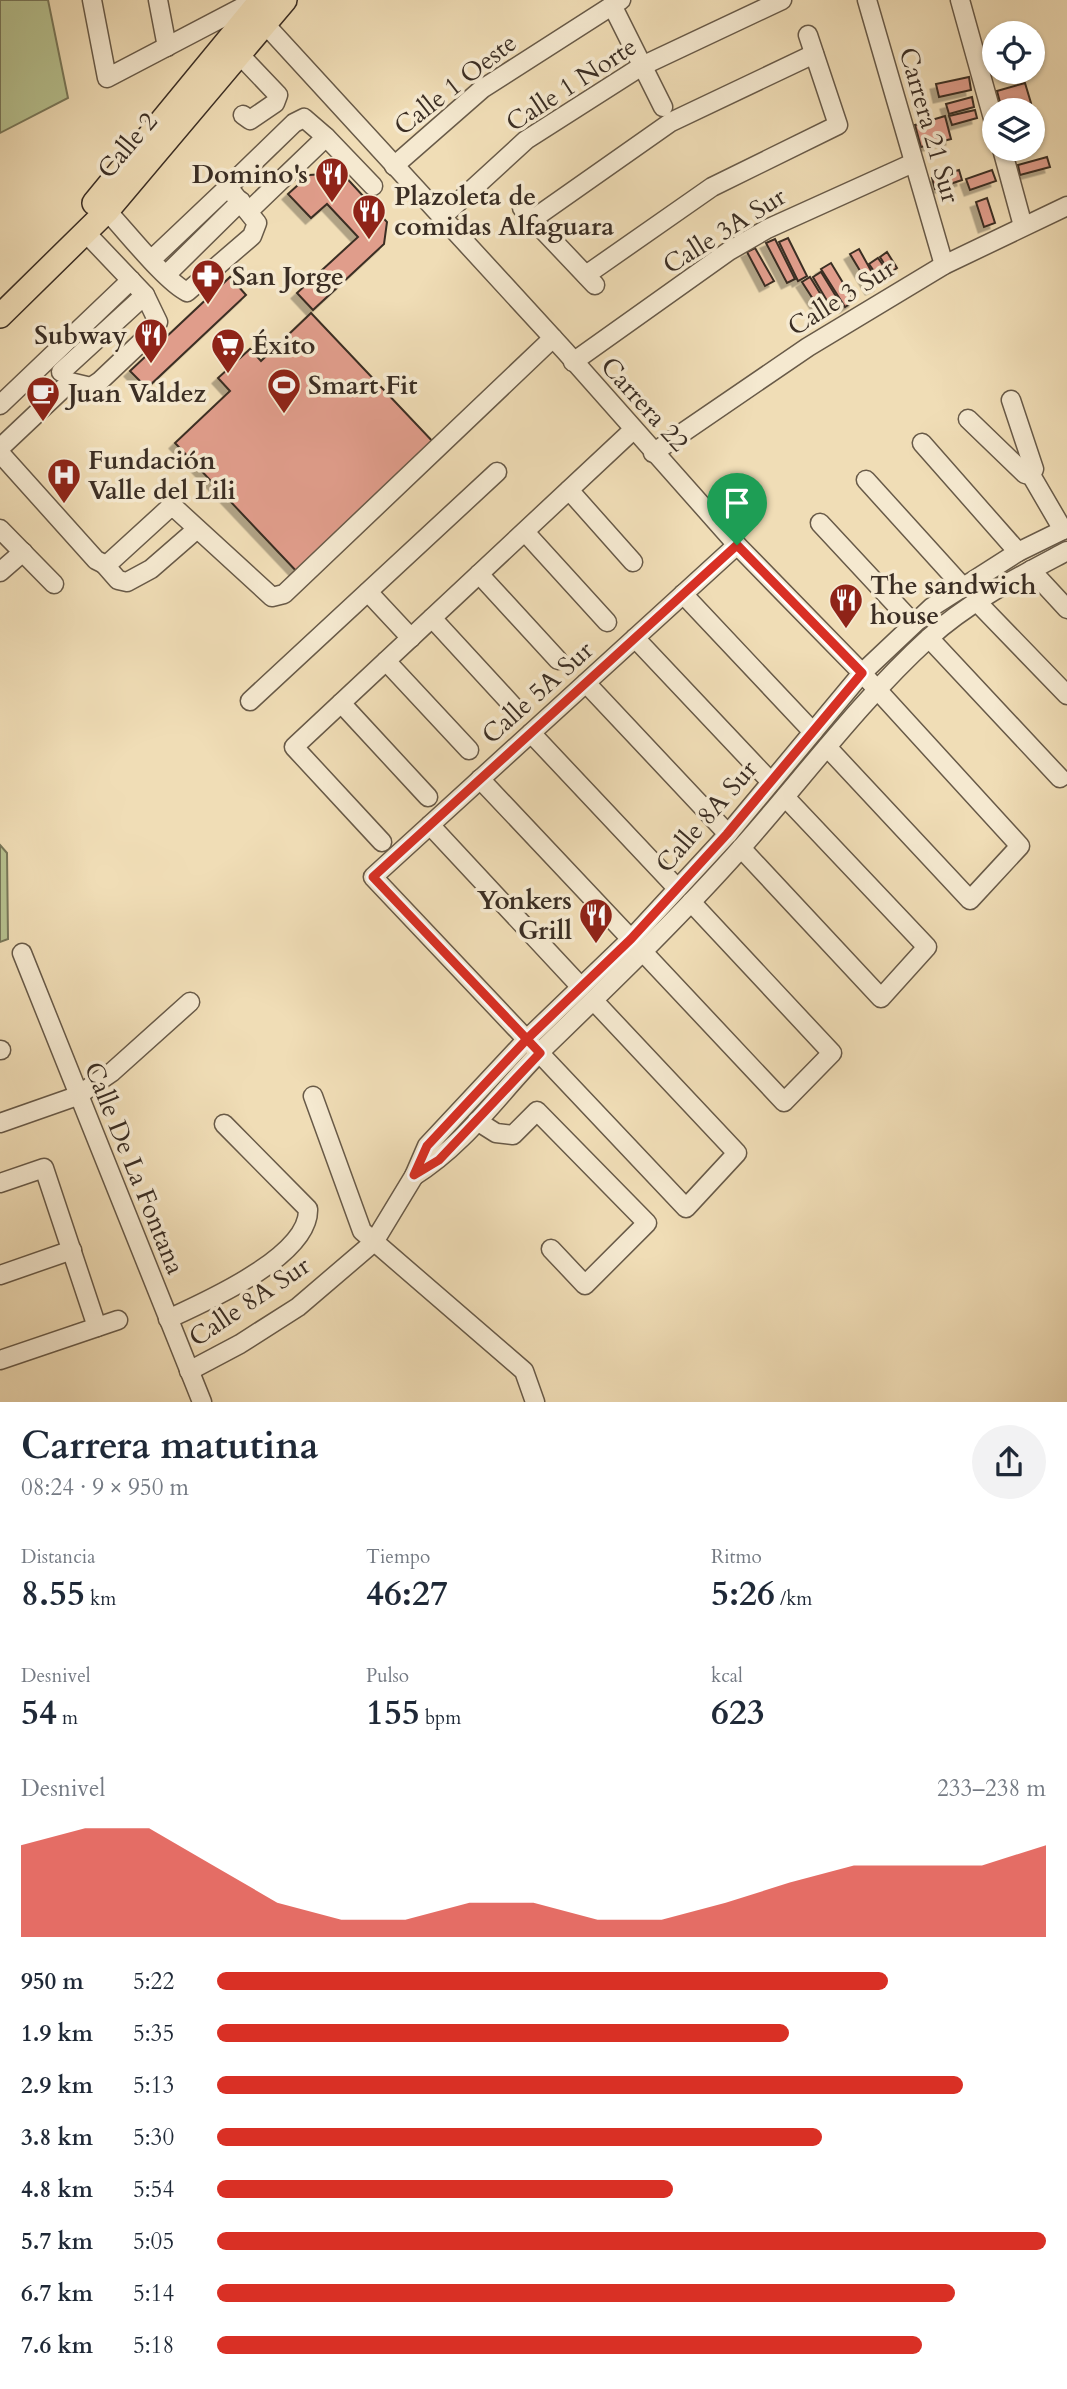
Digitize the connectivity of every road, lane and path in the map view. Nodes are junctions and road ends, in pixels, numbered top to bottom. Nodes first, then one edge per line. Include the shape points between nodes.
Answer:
1 (92, 0) edge
2 (158, 0) edge
3 (285, 0) edge
4 (782, 0) edge
5 (867, 0) edge
6 (960, 0) edge
7 (616, 2) edge
8 (232, 6) edge
9 (260, 8) edge
10 (808, 35) dead end
11 (167, 47) junction
12 (239, 54) junction
13 (814, 54) junction
14 (642, 66) junction
15 (987, 98) edge
16 (663, 107) dead end
17 (243, 115) dead end
18 (326, 137) junction
19 (1005, 161) edge
20 (913, 163) junction
21 (394, 166) junction
22 (373, 186) dead end
23 (228, 187) junction
24 (245, 206) junction
25 (1067, 206) edge
26 (107, 211) junction
27 (442, 218) junction
28 (1023, 226) junction
29 (86, 233) junction
30 (152, 259) junction
31 (944, 265) junction
32 (167, 274) junction
33 (131, 280) junction
34 (0, 294) edge
35 (145, 295) junction
36 (0, 316) edge
37 (553, 338) junction
38 (573, 362) junction
39 (60, 371) junction
40 (1011, 400) dead end
41 (0, 405) edge
42 (968, 419) dead end
43 (633, 430) junction
44 (922, 443) dead end
45 (0, 451) edge
46 (653, 453) junction
47 (497, 472) dead end
48 (1031, 475) junction
49 (866, 480) dead end
50 (569, 490) junction
51 (820, 523) dead end
52 (0, 529) edge
53 (197, 529) junction
54 (1065, 529) edge
55 (525, 532) junction
56 (737, 545) junction
57 (1067, 551) edge
58 (23, 552) junction
59 (1018, 552) junction
60 (633, 562) dead end
61 (104, 564) junction
62 (1031, 570) junction
63 (0, 572) edge
64 (479, 574) junction
65 (54, 584) dead end
66 (963, 587) junction
67 (368, 592) junction
68 (683, 594) junction
69 (978, 603) junction
70 (1067, 610) edge
71 (432, 618) junction
72 (607, 622) dead end
73 (914, 623) junction
74 (411, 638) junction
75 (635, 638) junction
76 (929, 638) junction
77 (558, 660) dead end
78 (386, 661) junction
79 (862, 673) junction
80 (586, 683) junction
81 (878, 690) junction
82 (1067, 695) edge
83 (250, 701) dead end
84 (341, 703) junction
85 (513, 706) dead end
86 (813, 732) junction
87 (531, 733) junction
88 (827, 747) junction
89 (470, 750) dead end
90 (1059, 778) dead end
91 (481, 779) junction
92 (771, 782) junction
93 (428, 797) dead end
94 (785, 797) junction
95 (430, 825) junction
96 (727, 834) junction
97 (382, 842) dead end
98 (741, 848) junction
99 (677, 888) junction
100 (691, 902) junction
101 (631, 939) junction
102 (22, 953) dead end
103 (644, 953) junction
104 (581, 987) junction
105 (594, 1000) junction
106 (190, 1002) dead end
107 (527, 1039) junction
108 (540, 1053) junction
109 (77, 1096) junction
110 (313, 1096) dead end
111 (477, 1121) junction
112 (0, 1123) edge
113 (224, 1124) dead end
114 (414, 1175) junction
115 (0, 1183) edge
116 (374, 1242) junction
117 (551, 1249) dead end
118 (72, 1250) junction
119 (0, 1275) edge
120 (168, 1319) junction
121 (118, 1320) dead end
122 (97, 1327) junction
123 (0, 1360) edge
124 (190, 1371) junction
125 (202, 1402) edge
126 (536, 1402) edge

1 - 11 street via 107,78
2 - 11 street
3 - 9 main road, Calle 2
4 - 14 street, Calle 1 Norte
5 - 20 street, Carrera 21 Sur
6 - 15 street
7 - 14 street
7 - 21 street, Calle 1 Oeste via 482,89
8 - 9 street
8 - 11 street
9 - 12 main road, Calle 2
9 - 21 street, Carrera 22
9 - 34 main road, Calle 2 via 97,201
10 - 13 street
12 - 17 street via 278,95 275,103 250,120
12 - 26 main road, Calle 2
13 - 13 street via 838,125 712,187 591,280 528,213 671,122
14 - 16 street
14 - 27 street, Calle 1 Norte via 526,140
18 - 22 street
18 - 23 street via 304,118 294,123
18 - 24 street
19 - 28 street
20 - 31 street, Carrera 21 Sur
20 - 38 street, Calle 3A Sur via 758,235
21 - 27 street, Carrera 22
23 - 24 street
23 - 30 street
24 - 32 street
24 - 32 street via 257,229 195,289 183,290
25 - 28 street, Calle 3 Sur
26 - 29 main road, Calle 2
26 - 30 street
27 - 37 street, Carrera 22
28 - 31 street, Calle 3 Sur
29 - 33 street
29 - 36 main road, Calle 2
30 - 32 street
31 - 46 street, Calle 3 Sur via 808,347
33 - 35 street
33 - 39 street
35 - 39 street
35 - 39 street via 157,315 155,329 91,387
37 - 38 street, Carrera 22
37 - 53 street via 284,594 272,597
38 - 43 street, Carrera 22
39 - 41 street
39 - 45 street
40 - 48 street via 1034,468
42 - 48 street
43 - 46 street, Carrera 22
43 - 50 street
44 - 59 street
45 - 61 street
46 - 56 street, Carrera 22
47 - 67 street
48 - 54 street
49 - 66 street
50 - 55 street
50 - 60 street
51 - 73 street
52 - 58 street
53 - 61 street via 151,569 127,582 118,580
53 - 61 street via 176,509 168,509
54 - 59 street, Calle 8A Sur
55 - 64 street
55 - 72 street
56 - 68 street, Calle 5A Sur
56 - 79 street, Carrera 22
57 - 62 street, Calle 8A Sur
58 - 63 street
58 - 65 street
59 - 66 street, Calle 8A Sur
62 - 69 street, Calle 8A Sur
62 - 70 street
64 - 71 street
64 - 77 street
66 - 73 street, Calle 8A Sur
67 - 74 street
67 - 83 street
68 - 75 street, Calle 5A Sur
68 - 86 street
69 - 76 street, Calle 8A Sur
69 - 82 street
71 - 74 street
71 - 85 street
73 - 79 street, Calle 8A Sur
74 - 78 street
75 - 80 street, Calle 5A Sur
75 - 92 street
76 - 81 street, Calle 8A Sur
76 - 90 street
78 - 84 street
78 - 89 street
79 - 81 street, Carrera 22
79 - 86 street, Calle 8A Sur
80 - 87 street, Calle 5A Sur
80 - 96 street
81 - 88 street, Calle 8A Sur
81 - 88 street, Carrera 22 via 1020,846 970,900
84 - 93 street
84 - 97 street via 294,747
86 - 92 street, Calle 8A Sur
87 - 91 street, Calle 5A Sur
87 - 99 street
88 - 94 street, Calle 8A Sur
91 - 95 street, Calle 5A Sur
91 - 101 street
92 - 96 street, Calle 8A Sur
94 - 98 street, Calle 8A Sur
94 - 98 street via 927,947 881,998
95 - 104 street
95 - 107 street, Calle 5A Sur via 373,877
96 - 99 street, Calle 8A Sur
98 - 100 street, Calle 8A Sur
99 - 101 street, Calle 8A Sur
100 - 103 street, Calle 8A Sur
100 - 103 street via 832,1053 784,1102
101 - 104 street, Calle 8A Sur
102 - 109 street, Calle De La Fontana
103 - 105 street, Calle 8A Sur
104 - 107 street, Calle 8A Sur
105 - 108 street, Calle 8A Sur
105 - 108 street via 737,1153 687,1208
106 - 109 street via 112,1072
107 - 108 street
107 - 114 street, Calle 8A Sur via 427,1146
108 - 111 street, Calle 8A Sur
109 - 112 street
109 - 120 street, Calle De La Fontana
110 - 116 street via 362,1231
111 - 114 street, Calle 8A Sur via 439,1160
111 - 117 street via 496,1133 513,1135 537,1111 648,1223 585,1285
113 - 120 street via 308,1209 308,1215 291,1245 273,1261
114 - 116 street, Calle 8A Sur
115 - 118 street via 44,1168
116 - 124 street, Calle 8A Sur via 298,1307
116 - 126 street via 524,1371
118 - 119 street
118 - 122 street
120 - 124 street, Calle De La Fontana
121 - 122 street
122 - 123 street
124 - 125 street, Calle De La Fontana

